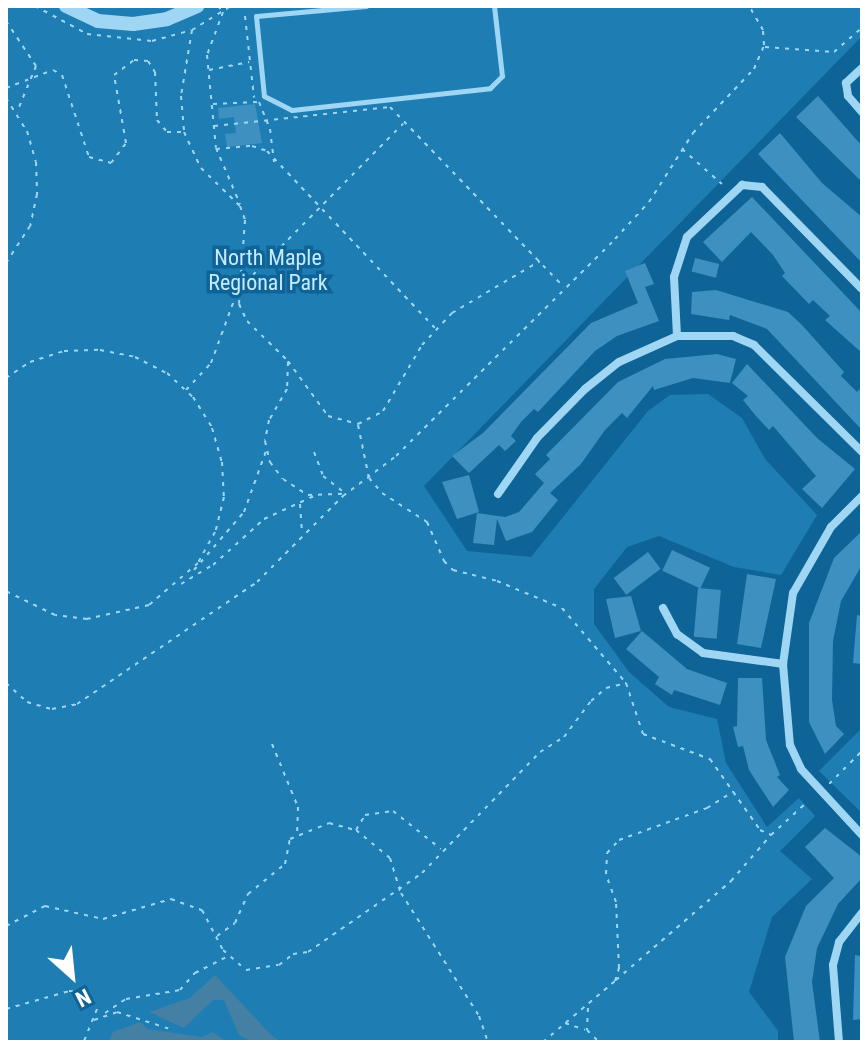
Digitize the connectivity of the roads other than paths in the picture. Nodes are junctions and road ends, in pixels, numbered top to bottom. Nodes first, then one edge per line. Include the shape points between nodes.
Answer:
1 (66, 6) edge
2 (197, 6) edge
3 (256, 6) edge
4 (363, 6) edge
5 (494, 6) edge
6 (256, 16) junction
7 (862, 68) edge
8 (862, 112) edge
9 (862, 289) edge
10 (677, 336) junction
11 (862, 452) edge
12 (498, 494) dead end
13 (862, 496) edge
14 (663, 608) dead end
15 (783, 664) junction
16 (862, 835) edge
17 (862, 913) edge
18 (839, 1042) edge

1 - 2 street via 98,21 133,24 167,19
3 - 6 lane
4 - 6 lane
5 - 6 lane via 502,76 490,88 292,110 264,96
7 - 8 street via 846,83 848,96
9 - 10 street via 762,187 742,185 687,237 674,277
10 - 11 street via 733,336 754,345
10 - 12 street via 619,362 585,389 537,438
13 - 15 street via 831,527 793,593
14 - 15 street via 685,643 703,653
15 - 16 street via 790,745 801,769
17 - 18 street via 839,942 833,965

